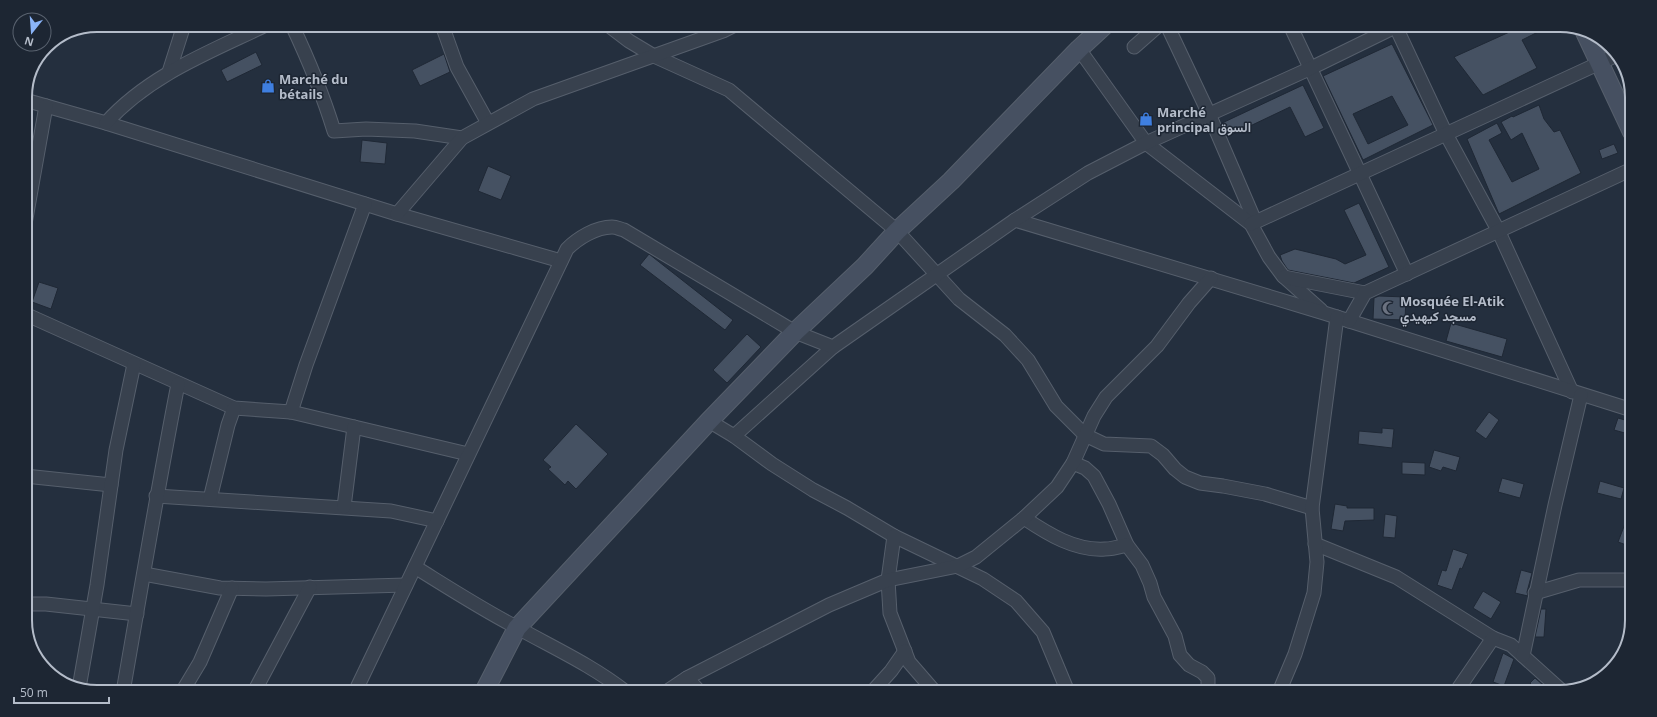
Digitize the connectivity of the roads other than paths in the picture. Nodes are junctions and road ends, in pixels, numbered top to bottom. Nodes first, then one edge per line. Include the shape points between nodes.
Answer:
1 (182, 32) edge
2 (252, 32) edge
3 (295, 32) edge
4 (444, 32) edge
5 (617, 32) edge
6 (720, 32) edge
7 (1097, 32) edge
8 (1152, 32) edge
9 (1170, 32) edge
10 (1293, 32) edge
11 (1384, 32) edge
12 (1399, 32) edge
13 (1588, 39) edge
14 (1134, 47) dead end
15 (1079, 49) junction
16 (654, 56) junction
17 (1611, 58) edge
18 (1599, 63) junction
19 (1309, 69) junction
20 (169, 72) junction
21 (32, 102) edge
22 (46, 106) junction
23 (1209, 114) junction
24 (1625, 117) edge
25 (106, 123) junction
26 (488, 123) junction
27 (1446, 134) junction
28 (462, 138) junction
29 (1146, 143) junction
30 (1625, 172) edge
31 (1359, 173) junction
32 (32, 180) edge
33 (365, 204) junction
34 (397, 214) junction
35 (1015, 220) junction
36 (1253, 222) junction
37 (1498, 230) junction
38 (897, 231) junction
39 (562, 261) junction
40 (1407, 274) junction
41 (936, 275) junction
42 (1283, 276) junction
43 (1211, 278) junction
44 (1365, 293) junction
45 (1324, 312) junction
46 (32, 317) edge
47 (1343, 319) junction
48 (795, 332) junction
49 (833, 347) junction
50 (134, 364) junction
51 (178, 384) junction
52 (1576, 393) junction
53 (234, 408) junction
54 (1625, 408) edge
55 (291, 412) junction
56 (709, 421) junction
57 (354, 427) junction
58 (1085, 435) junction
59 (734, 436) junction
60 (468, 454) junction
61 (1073, 464) junction
62 (32, 477) edge
63 (111, 485) junction
64 (156, 496) junction
65 (210, 499) junction
66 (344, 507) junction
67 (1312, 508) junction
68 (1024, 518) junction
69 (437, 521) junction
70 (894, 536) junction
71 (1315, 544) junction
72 (1126, 545) junction
73 (958, 566) junction
74 (415, 567) junction
75 (144, 574) junction
76 (888, 580) junction
77 (1625, 580) edge
78 (406, 585) junction
79 (310, 587) junction
80 (232, 588) junction
81 (1535, 593) junction
82 (32, 604) edge
83 (93, 609) junction
84 (137, 614) junction
85 (517, 628) junction
86 (1493, 638) junction
87 (904, 651) junction
88 (1523, 656) junction
89 (688, 678) junction
90 (80, 682) edge
91 (124, 685) edge
92 (186, 685) edge
93 (258, 685) edge
94 (358, 685) edge
95 (488, 685) edge
96 (617, 685) edge
97 (677, 685) edge
98 (694, 685) edge
99 (878, 685) edge
100 (929, 685) edge
101 (1065, 685) edge
102 (1208, 685) edge
103 (1282, 685) edge
104 (1461, 685) edge
105 (1555, 685) edge

1 - 20 street
2 - 20 street
3 - 28 street via 322,93 334,131 415,131
4 - 26 street via 456,66
5 - 16 street
6 - 16 street
7 - 15 street
8 - 14 street
9 - 23 street
10 - 19 street
11 - 19 street
12 - 27 street
13 - 18 street
15 - 29 street
15 - 38 street via 951,181
16 - 26 street via 533,99
16 - 38 street via 729,90
17 - 18 street
18 - 24 street
18 - 27 street
19 - 23 street
19 - 31 street
20 - 25 street via 143,89 116,111
21 - 22 street
22 - 25 street
22 - 32 street
23 - 29 street
23 - 36 street
25 - 33 street
26 - 28 street
27 - 31 street
27 - 37 street
28 - 34 street
29 - 35 street via 1088,173
29 - 36 street
30 - 37 street
31 - 36 street
31 - 40 street
33 - 34 street
33 - 55 street
34 - 39 street
35 - 41 street
35 - 43 street
36 - 42 street via 1269,257
37 - 40 street
37 - 52 street
38 - 41 street
38 - 48 street via 865,266
39 - 48 street via 567,249 584,236 612,227 624,230
39 - 60 street
40 - 44 street
41 - 49 street
41 - 58 street via 959,299 1005,335 1028,360 1056,406
42 - 44 street
42 - 45 street
43 - 45 street
43 - 58 street via 1157,346 1106,398
44 - 47 street
45 - 47 street
46 - 50 street
47 - 52 street
47 - 67 street
48 - 49 street
48 - 56 street
49 - 59 street
50 - 51 street
50 - 63 street
51 - 53 street
51 - 64 street
52 - 54 street
52 - 81 street
53 - 55 street
53 - 65 street
55 - 57 street
56 - 59 street
56 - 85 street
57 - 60 street
57 - 66 street
58 - 61 street
58 - 67 street via 1104,444 1151,446 1164,455 1180,473 1200,484 1265,494
59 - 70 street via 813,490
60 - 69 street
61 - 68 street via 1057,487
61 - 72 street via 1085,468 1094,476
62 - 63 street
63 - 83 street
64 - 65 street
64 - 75 street
65 - 66 street
66 - 69 street via 391,511
67 - 71 street
68 - 72 street via 1048,535 1090,549
68 - 73 street via 976,557
69 - 74 street
70 - 73 street
70 - 76 street
71 - 86 street via 1396,577
71 - 103 street via 1317,562 1314,593 1295,654
72 - 102 street via 1142,565 1154,597 1175,636 1180,655 1208,678
73 - 76 street
73 - 101 street via 1016,601 1044,632
74 - 78 street
74 - 85 street
75 - 80 street
75 - 84 street
76 - 87 street via 890,613
76 - 89 street via 828,605
77 - 81 street via 1579,580
78 - 79 street
78 - 94 street
79 - 80 street
79 - 93 street
80 - 92 street via 200,662
81 - 88 street
82 - 83 street
83 - 84 street
83 - 90 street
84 - 91 street
85 - 95 street
85 - 96 street via 551,645
86 - 88 street via 1511,645
86 - 104 street
87 - 99 street
87 - 100 street via 909,662
88 - 105 street
89 - 97 street
89 - 98 street

